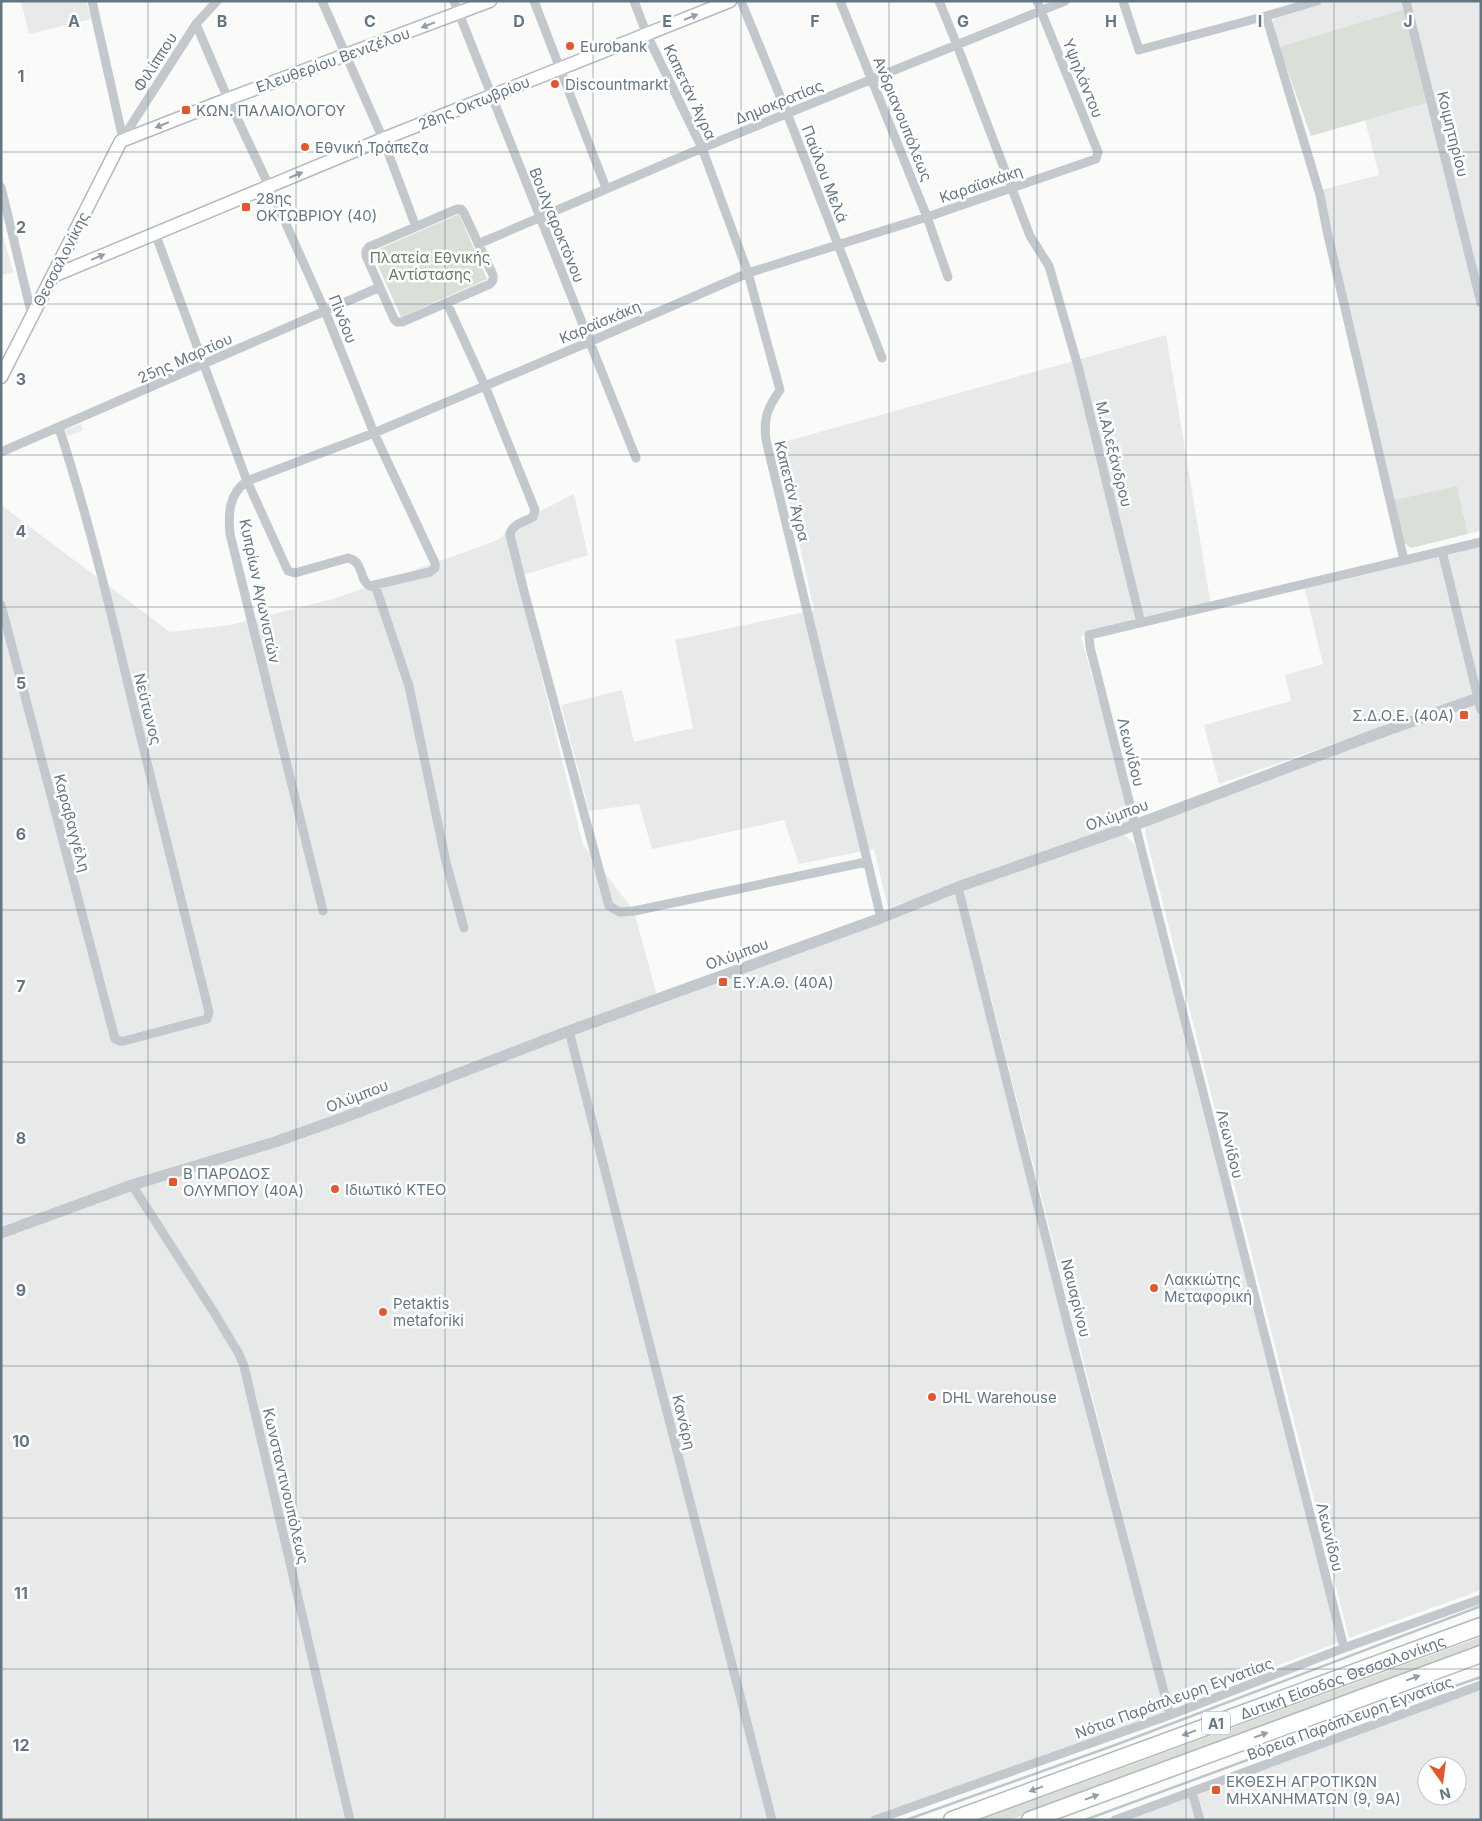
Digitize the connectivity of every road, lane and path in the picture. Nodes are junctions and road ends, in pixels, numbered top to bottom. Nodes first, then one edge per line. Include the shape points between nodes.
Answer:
1 (92, 1) edge
2 (217, 1) edge
3 (322, 1) edge
4 (490, 1) edge
5 (534, 1) edge
6 (634, 1) edge
7 (730, 1) edge
8 (741, 1) edge
9 (840, 1) edge
10 (939, 1) edge
11 (1037, 1) edge
12 (1065, 1) edge
13 (1123, 1) edge
14 (1317, 1) edge
15 (1406, 1) edge
16 (456, 7) edge
17 (1041, 11) junction
18 (1266, 16) junction
19 (196, 24) junction
20 (647, 35) junction
21 (958, 45) junction
22 (345, 56) junction
23 (560, 69) junction
24 (872, 79) junction
25 (492, 96) junction
26 (228, 99) junction
27 (787, 113) junction
28 (383, 139) junction
29 (122, 140) junction
30 (702, 148) junction
31 (1091, 162) joint
32 (269, 186) junction
33 (1, 187) edge
34 (606, 188) junction
35 (1013, 188) junction
36 (927, 217) junction
37 (539, 218) junction
38 (416, 227) junction
39 (155, 233) junction
40 (478, 244) junction
41 (837, 244) junction
42 (748, 272) junction
43 (53, 276) junction
44 (948, 277) dead end
45 (380, 288) junction
46 (447, 303) junction
47 (1481, 303) edge
48 (325, 311) junction
49 (32, 316) junction
50 (589, 342) junction
51 (882, 358) dead end
52 (205, 365) junction
53 (1, 377) edge
54 (485, 386) junction
55 (59, 428) junction
56 (374, 433) junction
57 (1, 452) edge
58 (636, 458) dead end
59 (247, 481) junction
60 (1481, 542) edge
61 (1442, 551) junction
62 (1404, 560) junction
63 (375, 585) junction
64 (1, 605) edge
65 (1141, 623) junction
66 (1479, 698) edge
67 (1481, 710) edge
68 (1135, 825) junction
69 (866, 862) junction
70 (958, 887) junction
71 (323, 911) dead end
72 (881, 918) junction
73 (464, 928) dead end
74 (569, 1031) junction
75 (124, 1041) joint
76 (132, 1185) junction
77 (1, 1233) edge
78 (1481, 1599) edge
79 (1481, 1626) edge
80 (1344, 1648) junction
81 (1481, 1654) edge
82 (1481, 1685) edge
83 (1170, 1715) junction
84 (1192, 1792) junction
85 (350, 1820) edge
86 (772, 1820) edge
87 (875, 1820) edge
88 (952, 1820) edge
89 (1030, 1820) edge
90 (1116, 1820) edge
91 (1200, 1820) edge

1 - 29 street
2 - 19 street, Φιλίππου
3 - 22 street
4 - 16 main road, Ελευθερίου Βενιζέλου
5 - 23 street
6 - 20 street, Καπετάν Άγρα
20 -> 7 main road, 28ης Οκτωβρίου
8 - 27 street, Παύλου Μελά
9 - 24 street, Ανδριανουπόλεως
10 - 21 street, Μ.Αλεξάνδρου
11 - 17 street, Υψηλάντου
12 - 17 street, Δημοκρατίας
13 - 18 street via 1139,50
14 - 18 street
15 - 47 street, Κοιμητηρίου
16 -> 22 main road, Ελευθερίου Βενιζέλου
16 - 25 street, Βουλγαροκτόνου
17 - 21 street, Δημοκρατίας
17 - 31 street, Υψηλάντου via 1098,152 1098,157
18 - 62 street via 1321,197
19 - 26 street, Πίνδου
19 - 29 street, Φιλίππου
20 - 23 main road, 28ης Οκτωβρίου
20 - 30 street, Καπετάν Άγρα
21 - 24 street, Δημοκρατίας
21 - 35 street, Μ.Αλεξάνδρου
22 - 26 main road, Ελευθερίου Βενιζέλου
22 - 28 street
23 - 25 main road, 28ης Οκτωβρίου
23 - 34 street
24 - 27 street, Δημοκρατίας
24 - 36 street, Ανδριανουπόλεως
25 - 28 main road, 28ης Οκτωβρίου
25 - 37 street, Βουλγαροκτόνου
26 -> 29 main road, Ελευθερίου Βενιζέλου
26 - 32 street, Πίνδου
27 - 30 street, Δημοκρατίας
27 - 41 street, Παύλου Μελά
32 -> 28 main road, 28ης Οκτωβρίου
28 - 38 street
29 - 43 main road, Θεσσαλονίκης
30 - 34 street, Δημοκρατίας
30 - 42 street, Καπετάν Άγρα
31 - 35 street, Καραϊσκάκη
32 - 39 main road, 28ης Οκτωβρίου
32 - 48 street, Πίνδου
33 - 49 street
34 - 37 street, Δημοκρατίας
35 - 36 street, Καραϊσκάκη
35 - 65 street, Μ.Αλεξάνδρου via 1030,236 1049,266 1057,292
36 - 41 street, Καραϊσκάκη
36 - 44 street, Ανδριανουπόλεως
37 - 40 street, Δημοκρατίας
37 - 50 street, Βουλγαροκτόνου
38 - 40 street via 459,208
38 - 45 street via 366,251
43 -> 39 main road, 28ης Οκτωβρίου
39 - 52 street
40 - 46 street via 493,280
41 - 42 street, Καραϊσκάκη
41 - 51 street, Παύλου Μελά
42 - 50 street, Καραϊσκάκη
42 - 69 street, Καπετάν Άγρα via 780,390 766,416 766,440
43 - 49 main road, Θεσσαλονίκης
45 - 46 street via 397,322
45 - 48 street, 25ης Μαρτίου
46 - 54 street
48 - 52 street, 25ης Μαρτίου
48 - 56 street, Πίνδου
49 - 53 main road, Θεσσαλονίκης
50 - 54 street, Καραϊσκάκη
50 - 58 street, Βουλγαροκτόνου
52 - 55 street, 25ης Μαρτίου
52 - 59 street
54 - 56 street, Καραϊσκάκη
54 - 69 street via 535,510 535,515 512,528 510,535 609,906 620,912 634,911
55 - 57 street, 25ης Μαρτίου
55 - 75 street, Νεύτωνος via 113,621 209,1012 207,1019
56 - 59 street, Καραϊσκάκη
56 - 63 street, Πίνδου via 435,565 430,572
59 - 63 street via 288,571 353,559 360,566 365,584
59 - 71 street, Κυπρίων Αγωνιστών via 232,499 230,534
60 - 61 street
61 - 62 street
61 - 66 street
62 - 65 street
63 - 73 street via 410,686 446,862
64 - 75 street, Καραβαγγέλη via 114,1036
65 - 68 street, Λεωνίδου via 1089,635
66 - 67 street
66 - 68 street, Ολύμπου
68 - 70 street, Ολύμπου
68 - 80 street, Λεωνίδου
69 - 72 street, Καπετάν Άγρα
70 - 72 street, Ολύμπου
70 - 83 street, Ναυαρίνου
72 - 74 street, Ολύμπου
74 - 76 street, Ολύμπου via 275,1142
74 - 86 street, Κανάρη
76 - 77 street, Ολύμπου
76 - 85 street, Κωνσταντινουπόλεως via 215,1314 244,1366
78 - 80 street, Νότια Παράπλευρη Εγνατίας
79 -> 88 highway, Δυτική Είσοδος Θεσσαλονίκης / Α1
80 - 83 street, Νότια Παράπλευρη Εγνατίας
89 -> 81 highway, Δυτική Είσοδος Θεσσαλονίκης / Α1
82 - 84 street, Βόρεια Παράπλευρη Εγνατίας
83 - 87 street, Νότια Παράπλευρη Εγνατίας
84 - 90 street, Βόρεια Παράπλευρη Εγνατίας
84 - 91 street

